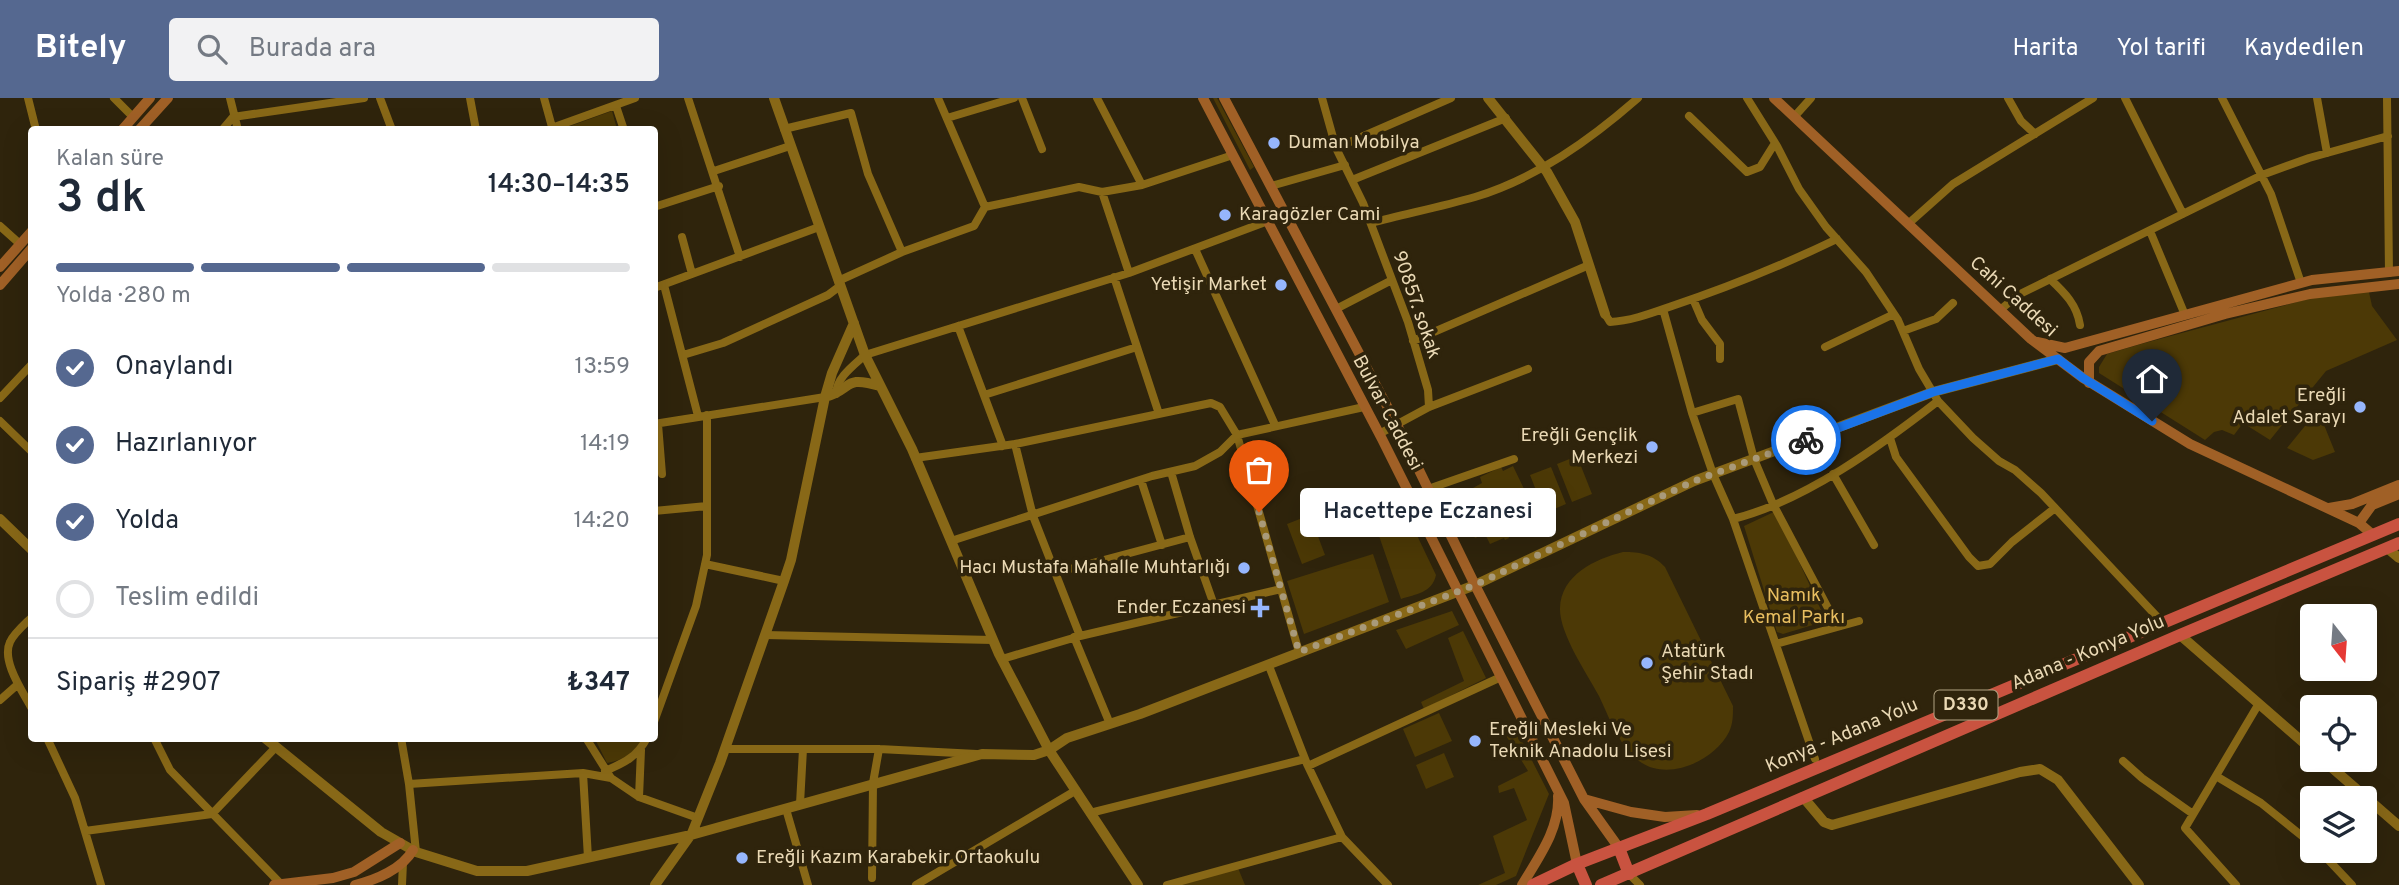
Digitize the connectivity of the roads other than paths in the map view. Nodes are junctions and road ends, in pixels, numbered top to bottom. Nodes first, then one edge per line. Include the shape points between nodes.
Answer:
1 (28, 98) edge
2 (114, 98) edge
3 (150, 98) edge
4 (168, 98) edge
5 (230, 98) edge
6 (363, 98) edge
7 (380, 98) edge
8 (470, 98) edge
9 (544, 98) edge
10 (635, 98) edge
11 (688, 98) edge
12 (774, 98) edge
13 (938, 98) edge
14 (1014, 98) edge
15 (1022, 98) edge
16 (1203, 98) edge
17 (1224, 98) edge
18 (1322, 98) edge
19 (1451, 98) edge
20 (1488, 98) edge
21 (1638, 98) edge
22 (1747, 98) edge
23 (1774, 98) edge
24 (1811, 98) edge
25 (2008, 98) edge
26 (2093, 98) edge
27 (2125, 98) edge
28 (2222, 98) edge
29 (2317, 98) edge
30 (2387, 98) edge
31 (1100, 99) edge
32 (616, 106) junction
33 (1689, 116) dead end
34 (133, 117) junction
35 (233, 117) junction
36 (1794, 117) junction
37 (947, 118) junction
38 (1506, 118) junction
39 (2388, 125) junction
40 (35, 126) edge
41 (125, 126) edge
42 (143, 126) edge
43 (225, 126) edge
44 (236, 126) edge
45 (390, 126) edge
46 (476, 126) edge
47 (549, 126) edge
48 (555, 126) edge
49 (623, 126) edge
50 (2399, 126) edge
51 (784, 129) junction
52 (2035, 134) junction
53 (2388, 136) junction
54 (1775, 143) junction
55 (790, 146) junction
56 (1336, 148) junction
57 (1042, 149) dead end
58 (2327, 153) junction
59 (1233, 155) junction
60 (1345, 165) junction
61 (1544, 168) junction
62 (714, 171) junction
63 (2262, 175) junction
64 (1352, 180) junction
65 (1142, 185) junction
66 (719, 186) junction
67 (1271, 186) junction
68 (1102, 192) junction
69 (658, 206) edge
70 (985, 207) junction
71 (2183, 214) junction
72 (1268, 221) junction
73 (1371, 223) junction
74 (1908, 224) junction
75 (0, 226) edge
76 (819, 228) junction
77 (2150, 231) junction
78 (682, 237) dead end
79 (1837, 239) junction
80 (26, 246) edge
81 (1195, 249) junction
82 (901, 252) junction
83 (740, 257) junction
84 (1589, 265) junction
85 (0, 267) edge
86 (2394, 272) edge
87 (1129, 273) junction
88 (692, 274) junction
89 (1114, 278) junction
90 (2050, 279) junction
91 (1392, 280) junction
92 (839, 283) junction
93 (2301, 284) junction
94 (2399, 284) edge
95 (0, 285) edge
96 (664, 285) junction
97 (658, 287) edge
98 (1693, 299) junction
99 (1953, 303) dead end
100 (1336, 309) junction
101 (1663, 309) junction
102 (2000, 310) junction
103 (1605, 314) joint
104 (1894, 314) junction
105 (2185, 315) junction
106 (854, 323) junction
107 (2080, 325) dead end
108 (958, 326) junction
109 (1903, 331) junction
110 (1413, 341) junction
111 (2035, 342) junction
112 (1137, 347) junction
113 (1825, 347) dead end
114 (683, 355) junction
115 (865, 355) junction
116 (1720, 359) dead end
117 (2058, 359) junction
118 (28, 368) edge
119 (1528, 369) dead end
120 (2090, 383) junction
121 (880, 386) junction
122 (836, 394) junction
123 (984, 395) junction
124 (1936, 396) junction
125 (825, 397) junction
126 (0, 398) edge
127 (1364, 407) junction
128 (1429, 407) junction
129 (1692, 413) junction
130 (1158, 414) junction
131 (703, 416) junction
132 (0, 421) edge
133 (658, 424) edge
134 (1275, 425) junction
135 (1397, 425) junction
136 (1379, 434) junction
137 (1237, 435) junction
138 (1890, 438) junction
139 (658, 441) edge
140 (1015, 444) junction
141 (28, 445) edge
142 (1003, 446) junction
143 (915, 458) junction
144 (1514, 458) dead end
145 (1754, 459) junction
146 (1171, 472) junction
147 (662, 474) dead end
148 (1713, 474) junction
149 (1833, 474) junction
150 (1141, 480) junction
151 (2399, 485) edge
152 (1428, 489) junction
153 (2399, 494) edge
154 (1773, 504) junction
155 (708, 506) junction
156 (2329, 508) junction
157 (2055, 509) junction
158 (658, 511) edge
159 (1033, 516) junction
160 (1733, 519) junction
161 (1, 522) edge
162 (2359, 523) junction
163 (2399, 524) edge
164 (2373, 535) junction
165 (1190, 537) junction
166 (951, 541) junction
167 (1162, 545) junction
168 (1874, 545) dead end
169 (28, 546) edge
170 (2393, 546) edge
171 (2399, 558) edge
172 (705, 564) junction
173 (1055, 573) junction
174 (784, 581) junction
175 (1475, 585) junction
176 (1281, 589) junction
177 (1457, 592) junction
178 (1214, 605) junction
179 (1859, 621) dead end
180 (28, 622) edge
181 (2162, 622) junction
182 (1837, 625) junction
183 (765, 635) junction
184 (2180, 635) junction
185 (1077, 636) junction
186 (993, 640) junction
187 (1776, 644) junction
188 (1299, 652) junction
189 (1002, 659) junction
190 (1269, 666) junction
191 (1501, 677) junction
192 (17, 685) junction
193 (0, 700) edge
194 (28, 703) edge
195 (2258, 705) junction
196 (658, 711) edge
197 (1110, 724) junction
198 (2300, 740) edge
199 (49, 742) edge
200 (155, 742) edge
201 (269, 742) edge
202 (402, 742) edge
203 (588, 742) edge
204 (645, 742) edge
205 (275, 748) junction
206 (725, 749) junction
207 (803, 749) junction
208 (879, 749) junction
209 (641, 750) junction
210 (1049, 750) junction
211 (982, 754) junction
212 (1815, 759) dead end
213 (2123, 761) dead end
214 (1306, 763) junction
215 (2336, 772) edge
216 (583, 773) junction
217 (608, 775) junction
218 (2216, 776) junction
219 (873, 783) junction
220 (409, 784) junction
221 (2351, 786) edge
222 (1557, 790) junction
223 (1076, 791) junction
224 (639, 797) junction
225 (1803, 797) junction
226 (1584, 799) junction
227 (800, 804) junction
228 (786, 808) junction
229 (2377, 809) edge
230 (1090, 813) junction
231 (212, 814) junction
232 (1707, 814) junction
233 (2193, 814) junction
234 (698, 818) junction
235 (2399, 826) edge
236 (85, 831) junction
237 (2300, 834) edge
238 (691, 835) junction
239 (1342, 837) junction
240 (400, 843) junction
241 (1619, 848) junction
242 (415, 851) junction
243 (588, 858) junction
244 (403, 862) junction
245 (2331, 863) edge
246 (1577, 864) junction
247 (1629, 874) junction
248 (872, 878) dead end
249 (281, 884) edge
250 (101, 885) edge
251 (274, 885) edge
252 (355, 885) edge
253 (402, 885) edge
254 (655, 885) edge
255 (808, 885) edge
256 (916, 885) edge
257 (1138, 885) edge
258 (1167, 885) edge
259 (1388, 885) edge
260 (1522, 885) edge
261 (1533, 885) edge
262 (1586, 885) edge
263 (1601, 885) edge
264 (1640, 885) edge
265 (2139, 885) edge
266 (2236, 885) edge
267 (2352, 885) edge

1 - 40 street
2 - 34 street
3 - 34 main road
4 - 42 main road
5 - 35 street
6 - 35 street
7 - 45 street
8 - 46 street
9 - 47 street
10 - 32 street
11 - 62 street
12 - 51 street
13 - 37 street
14 - 37 street
15 - 57 street
16 - 59 main road, Bulvar Caddesi
17 - 67 main road
18 - 56 street, 90857. sokak
19 - 56 street
20 - 38 street
21 - 61 street via 1596,135
22 - 54 street
23 - 36 main road, Cahi Caddesi
24 - 36 street
25 - 52 street
26 - 52 street
27 - 71 street
28 - 63 street
29 - 58 street
30 - 39 street
31 - 65 street
32 - 48 street
32 - 49 street
33 - 54 street via 1747,172 1760,167
34 - 41 main road
35 - 43 street
35 - 44 street
36 - 74 main road, Cahi Caddesi
37 - 70 street
38 - 61 street
38 - 64 street
39 - 50 street
39 - 53 street
51 - 55 street
51 - 82 street via 852,113 868,174
52 - 74 street via 1954,184
53 - 58 street
53 - 86 street
54 - 79 street via 1799,189
55 - 62 street
55 - 76 street
56 - 60 street, 90857. sokak
58 - 63 street
59 - 65 street
59 - 72 main road, Bulvar Caddesi
60 - 64 street, 90857. sokak
60 - 67 street
61 - 73 street via 1477,196
61 - 84 street via 1575,222
62 - 66 street
63 - 71 street
63 - 93 street
64 - 73 street, 90857. sokak
65 - 68 street
66 - 69 street
66 - 83 street
67 - 100 main road
68 - 70 street via 1079,187
68 - 87 street
70 - 82 street via 974,226
71 - 77 street
72 - 81 street
72 - 127 main road, Bulvar Caddesi
73 - 91 street, 90857. sokak
74 - 102 main road, Cahi Caddesi
75 - 80 street
76 - 83 street
76 - 92 street
77 - 90 street
77 - 105 street
78 - 88 street
79 - 98 street
79 - 104 street
80 - 85 main road
80 - 95 main road
81 - 87 street
81 - 134 street
82 - 92 street
83 - 88 street
84 - 103 street
84 - 110 street
86 - 93 main road
87 - 89 street
88 - 96 street
89 - 108 street
89 - 112 street
90 - 102 street
90 - 107 street via 2066,294
91 - 100 street
91 - 110 street, 90857. sokak
92 - 106 street
92 - 114 street via 828,295 723,343
93 - 105 main road
94 - 120 main road via 2310,294 2099,351 2089,362
96 - 97 street
96 - 114 street
98 - 101 street
98 - 116 street via 1720,344
99 - 109 street via 1936,319
100 - 135 main road
101 - 103 street via 1622,322 1610,322
101 - 129 street
102 - 111 main road, Cahi Caddesi
104 - 109 street
104 - 113 street
105 - 111 main road via 2064,348
106 - 115 street
106 - 125 street
108 - 115 street
108 - 123 street
109 - 124 street
110 - 128 street, 90857. sokak
111 - 117 main road, Cahi Caddesi
112 - 123 street
112 - 130 street
114 - 131 street
115 - 121 street
115 - 122 street via 849,369
117 - 120 main road, Cahi Caddesi
117 - 124 street
118 - 126 street
119 - 128 street
120 - 156 main road, Cahi Caddesi via 2190,444
121 - 122 street via 861,380
121 - 143 street
122 - 125 street
123 - 142 street
124 - 138 street
124 - 145 street
124 - 157 street via 1973,438
125 - 131 street
125 - 174 street
127 - 134 street
127 - 136 main road, Bulvar Caddesi
128 - 135 street
129 - 145 street via 1738,399
129 - 148 street
130 - 137 street via 1212,403 1220,407
130 - 140 street
131 - 133 street
131 - 155 street
132 - 141 street
134 - 137 street
135 - 136 street
135 - 152 main road
136 - 177 main road, Bulvar Caddesi
137 - 146 street via 1208,460
137 - 176 street
138 - 149 street
138 - 157 street via 1896,457 1979,566 1990,564
139 - 147 street
140 - 142 street
140 - 159 street
142 - 143 street
143 - 166 street
144 - 152 street
145 - 148 street
145 - 154 street
146 - 150 street
146 - 165 street
148 - 160 street
148 - 175 street
149 - 154 street
149 - 168 street
150 - 159 street
150 - 167 street
151 - 156 main road via 2353,504
152 - 175 main road
153 - 162 main road via 2372,505
154 - 160 street
154 - 182 street
155 - 158 street
155 - 172 street
156 - 162 main road, Cahi Caddesi
157 - 181 street
159 - 166 street
159 - 173 street
160 - 187 street
161 - 169 street
162 - 164 main road, Cahi Caddesi
163 - 164 highway, Konya - Adana Yolu / D330
164 - 170 highway
164 - 181 highway, Konya - Adana Yolu / D330
165 - 167 street
165 - 178 street
166 - 186 street
167 - 173 street
170 - 171 street
170 - 184 highway, Adana - Konya Yolu / D330
172 - 174 street
172 - 196 street via 696,606
173 - 185 street
174 - 183 street
175 - 177 street
175 - 226 main road
176 - 178 street
176 - 188 street
177 - 188 street
177 - 191 main road, Bulvar Caddesi
178 - 185 street
179 - 182 street
180 - 192 street via 7,652
181 - 232 highway, Konya - Adana Yolu / D330
182 - 187 street
183 - 186 street
183 - 206 street
184 - 195 street
184 - 225 highway, Adana - Konya Yolu / D330
185 - 189 street
185 - 197 street
186 - 189 street
187 - 212 street
188 - 190 street
189 - 210 street
190 - 197 street
190 - 214 street
191 - 214 street
191 - 222 main road, Bulvar Caddesi
192 - 193 street
192 - 194 street
195 - 198 street
195 - 218 street
197 - 210 street via 1067,737
199 - 236 street
200 - 231 street via 170,770
201 - 205 street
202 - 220 street
203 - 217 street
204 - 209 street
205 - 231 street
205 - 240 street
206 - 207 street
206 - 234 street
207 - 208 street
207 - 227 street
208 - 211 street
208 - 219 street
209 - 217 street
209 - 224 street
210 - 211 street via 1034,755
210 - 223 street
211 - 219 street
213 - 233 street
214 - 230 street
214 - 239 street
215 - 221 street
216 - 217 street
216 - 220 street
216 - 243 street
217 - 224 street
218 - 233 street
218 - 237 street
219 - 227 street
219 - 248 street
220 - 242 street
222 - 246 main road, Bulvar Caddesi
222 - 260 main road via 1559,809 1551,834
223 - 230 street
223 - 256 street
224 - 234 street
225 - 247 highway, Adana - Konya Yolu / D330
225 - 265 street via 1832,825 2040,769 2058,780
226 - 232 main road via 1665,817
226 - 241 main road
227 - 228 street
228 - 238 street
228 - 255 street
229 - 235 street
230 - 257 street
231 - 236 street
231 - 249 street
232 - 241 highway, Konya - Adana Yolu / D330
233 - 266 street via 2185,828
234 - 238 street
236 - 250 street
238 - 243 street
238 - 254 street
239 - 258 street
239 - 259 street
240 - 242 street
240 - 249 main road via 354,872
241 - 246 highway, Konya - Adana Yolu / D330
241 - 247 highway
242 - 243 street via 477,872 527,871
242 - 244 main road
244 - 252 main road
244 - 253 street
245 - 267 street
246 - 261 highway, Konya - Adana Yolu / D330
246 - 262 highway
247 - 263 highway, Adana - Konya Yolu / D330
247 - 264 street
249 - 251 main road

